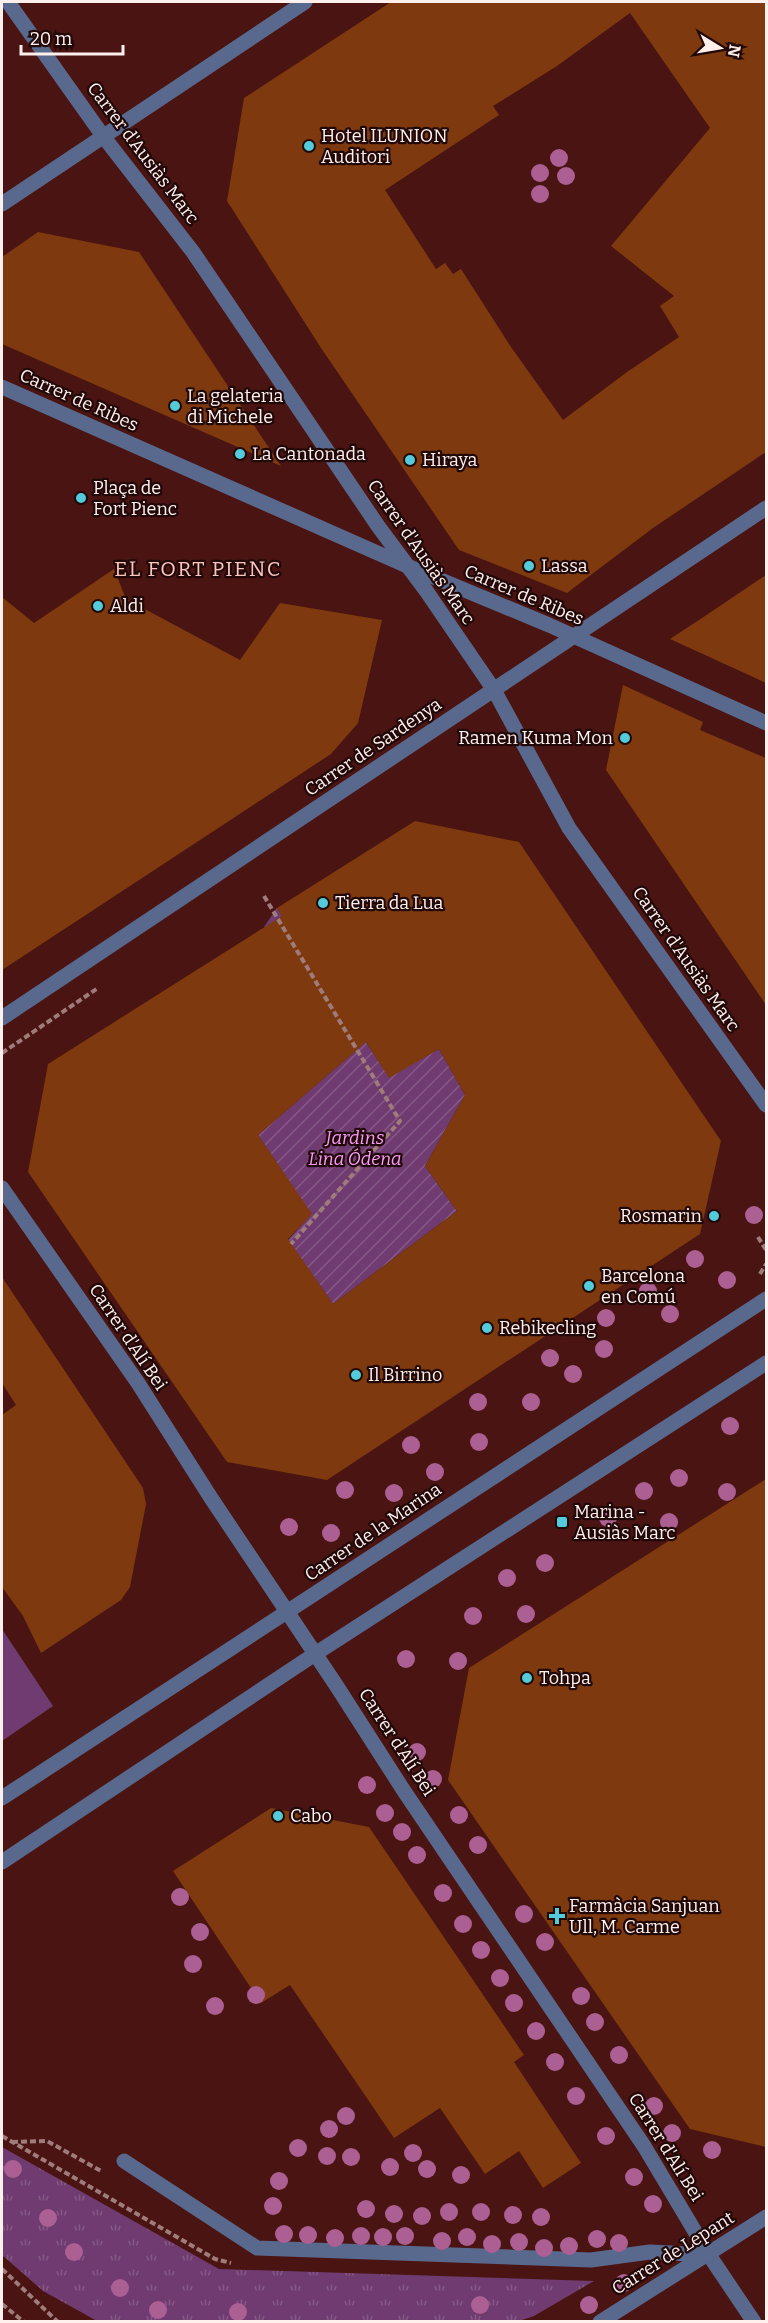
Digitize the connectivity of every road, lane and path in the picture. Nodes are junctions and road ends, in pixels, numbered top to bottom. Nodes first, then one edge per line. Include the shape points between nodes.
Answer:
1 (8, 2) edge
2 (305, 2) edge
3 (103, 136) junction
4 (2, 204) edge
5 (2, 387) edge
6 (766, 508) edge
7 (407, 566) junction
8 (573, 637) junction
9 (494, 690) junction
10 (766, 723) edge
11 (264, 896) dead end
12 (2, 1018) edge
13 (766, 1105) edge
14 (2, 1188) edge
15 (758, 1237) dead end
16 (291, 1244) dead end
17 (766, 1250) edge
18 (766, 1264) edge
19 (763, 1279) dead end
20 (766, 1299) edge
21 (766, 1363) edge
22 (288, 1613) junction
23 (315, 1654) junction
24 (2, 1798) edge
25 (2, 1862) edge
26 (2, 2136) edge
27 (12, 2142) junction
28 (124, 2161) dead end
29 (102, 2171) dead end
30 (766, 2217) edge
31 (257, 2248) junction
32 (709, 2255) junction
33 (2, 2269) edge
34 (2, 2304) edge
35 (24, 2322) edge
36 (58, 2322) edge
37 (600, 2322) edge
38 (754, 2322) edge

1 - 3 street, Carrer d'Ausiàs Marc
2 - 3 street
3 - 4 street
3 - 7 street, Carrer d'Ausiàs Marc via 193,252
5 - 7 street, Carrer de Ribes
6 - 8 street, Carrer de Sardenya
7 - 8 street, Carrer de Ribes
7 - 9 street, Carrer d'Ausiàs Marc
8 - 9 street, Carrer de Sardenya
8 - 10 street, Carrer de Ribes
9 - 12 street, Carrer de Sardenya
9 - 13 street, Carrer d'Ausiàs Marc via 569,828
11 - 16 path via 400,1121
14 - 22 street, Carrer d'Alí Bei via 138,1383
15 - 17 path
18 - 19 path via 759,1273
20 - 22 street, Carrer de la Marina
21 - 23 street
22 - 23 street, Carrer d'Alí Bei
22 - 24 street, Carrer de la Marina
23 - 25 street
23 - 32 street, Carrer d'Alí Bei via 644,2146
26 - 27 path
27 - 29 path via 47,2141
27 - 31 path via 215,2259 233,2263
28 - 31 street
30 - 32 street, Carrer de Lepant
31 - 32 street via 591,2260 650,2252
32 - 37 street, Carrer de Lepant
32 - 38 street, Carrer d'Alí Bei
33 - 36 path
34 - 35 path

